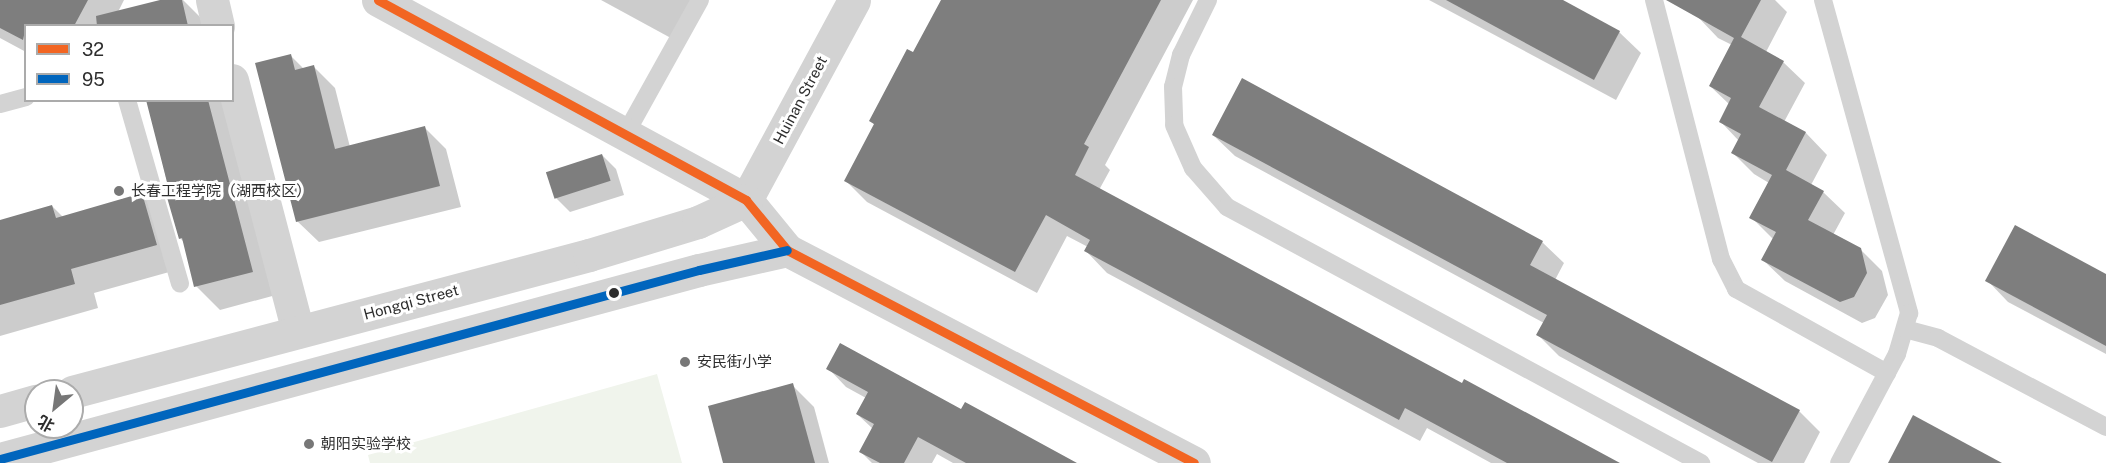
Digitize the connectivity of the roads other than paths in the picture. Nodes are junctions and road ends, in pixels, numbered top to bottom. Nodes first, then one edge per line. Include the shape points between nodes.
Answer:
1 (212, 0) edge
2 (378, 0) edge
3 (700, 0) edge
4 (854, 0) edge
5 (1208, 0) edge
6 (1654, 0) edge
7 (1823, 0) edge
8 (218, 24) edge
9 (234, 88) edge
10 (24, 98) edge
11 (128, 102) edge
12 (0, 104) edge
13 (626, 133) junction
14 (746, 200) junction
15 (787, 250) junction
16 (180, 284) dead end
17 (1905, 329) junction
18 (298, 332) junction
19 (1887, 373) junction
20 (84, 389) edge
21 (24, 404) edge
22 (0, 411) edge
23 (2106, 427) edge
24 (0, 459) edge
25 (1189, 462) edge
26 (1701, 463) edge
27 (1839, 463) edge

1 - 8 street
2 - 13 street
3 - 13 lane
4 - 14 street, Huinan Street
5 - 26 lane via 1181,55 1173,87 1174,125 1193,168 1227,207
6 - 19 lane via 1721,259 1736,289
7 - 17 lane via 1909,313
9 - 18 street
10 - 12 lane
11 - 16 lane
13 - 14 street
14 - 15 street
14 - 18 street, Hongqi Street via 698,222 589,255
15 - 24 street via 699,270
15 - 25 street
17 - 19 lane
17 - 23 lane via 1938,338
18 - 20 street, Hongqi Street
19 - 27 lane
21 - 22 street

